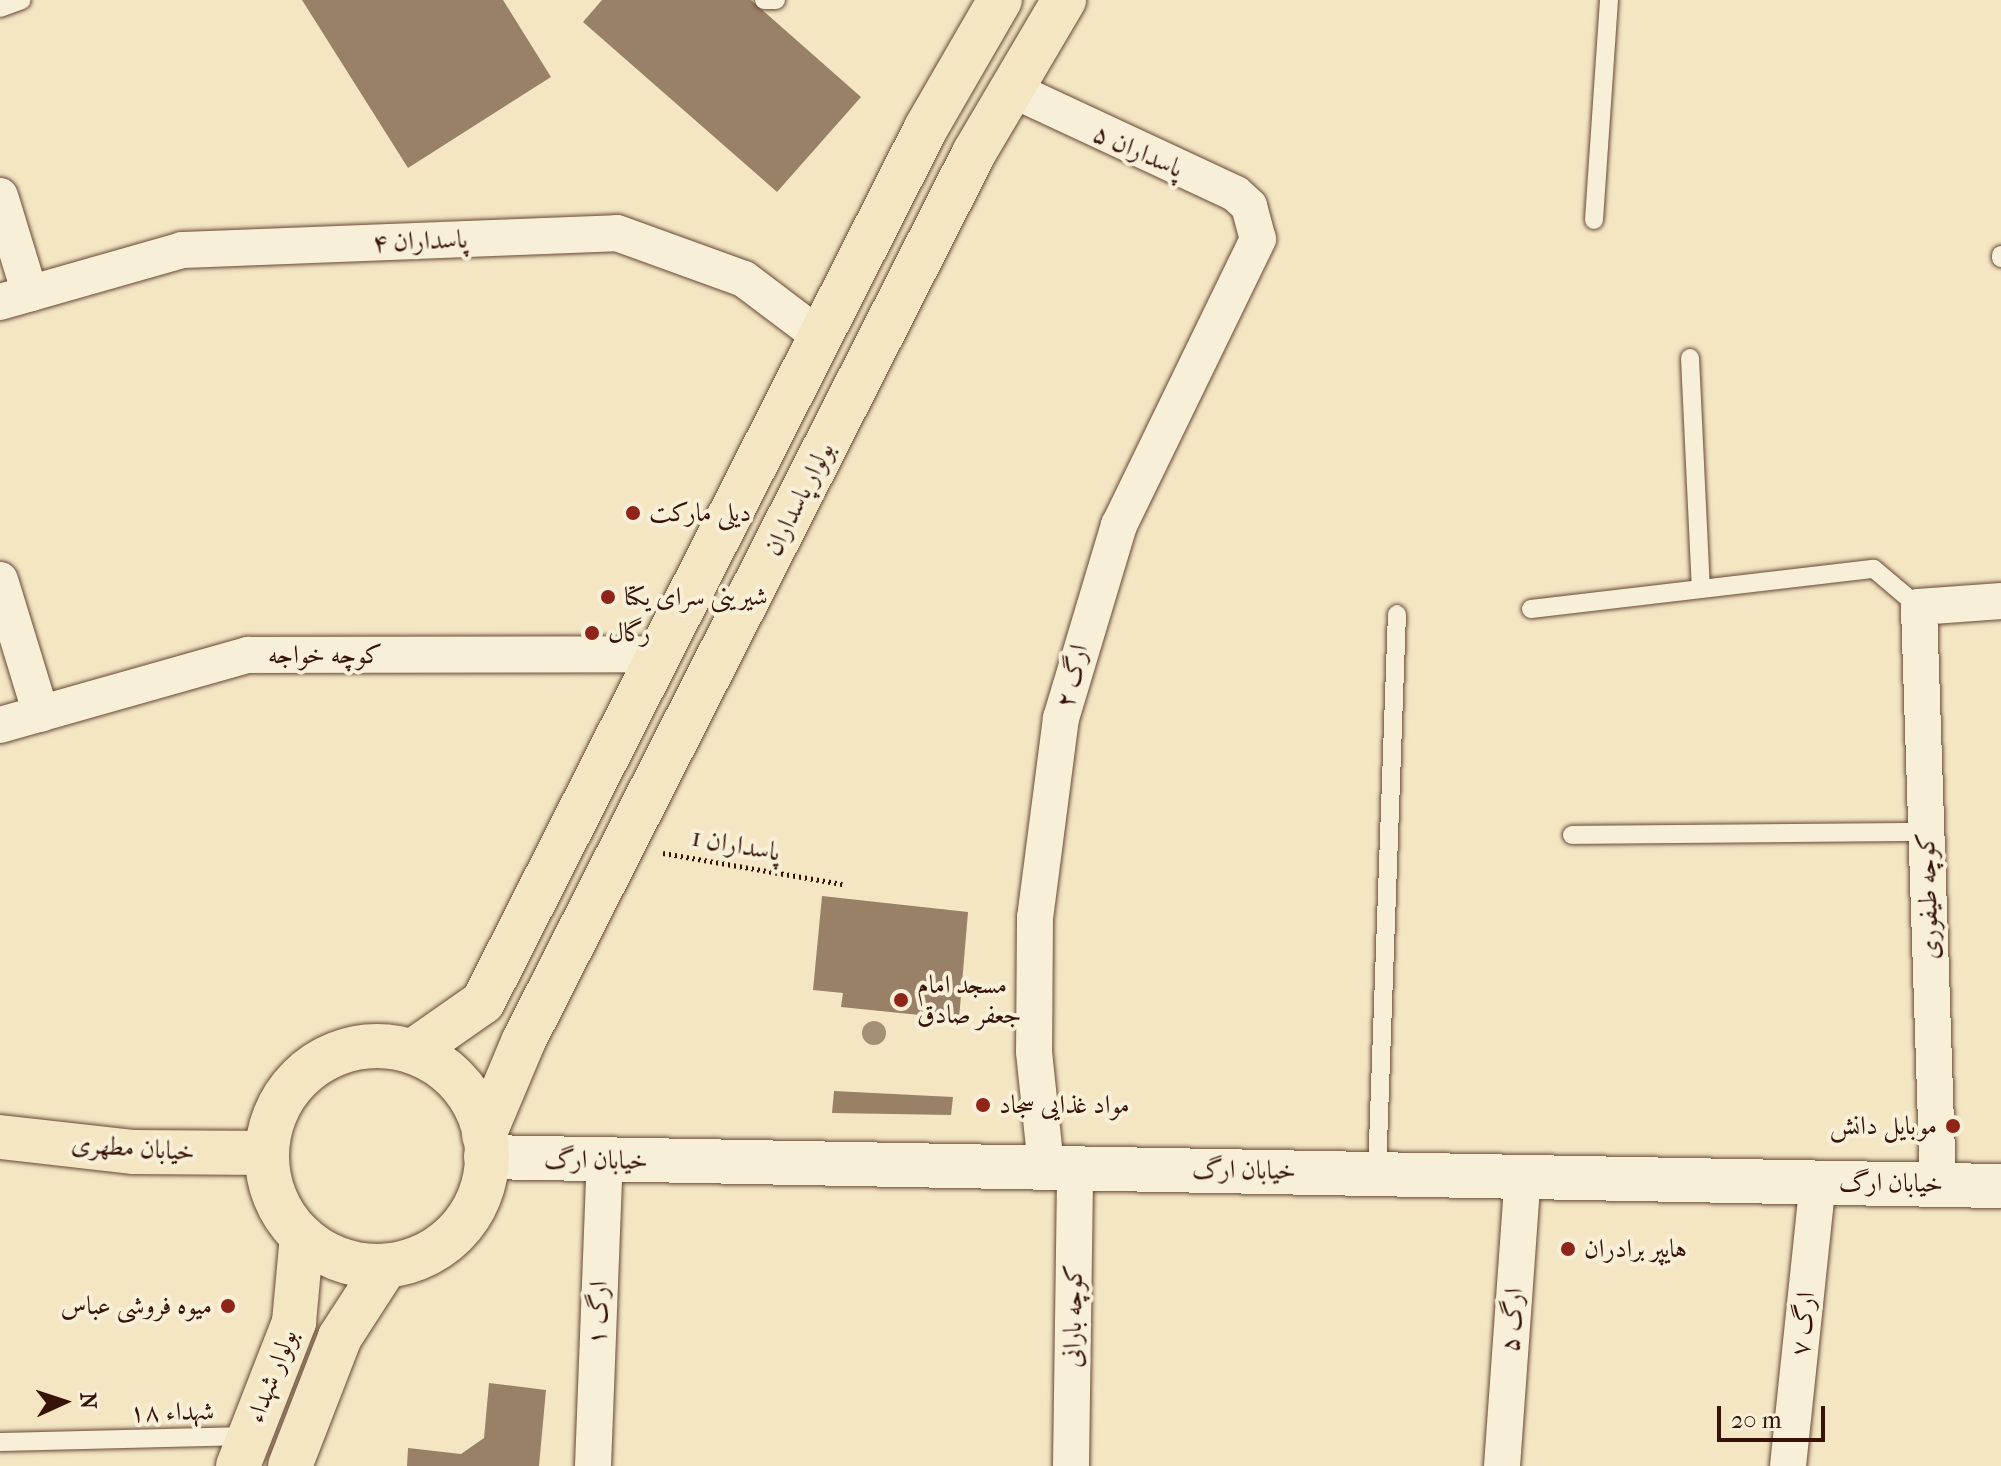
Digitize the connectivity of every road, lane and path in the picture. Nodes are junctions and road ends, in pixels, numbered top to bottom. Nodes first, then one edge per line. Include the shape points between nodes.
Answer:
1 (22, 0) edge
2 (764, 0) edge
3 (776, 0) edge
4 (1000, 0) edge
5 (1064, 0) edge
6 (1609, 0) edge
7 (0, 8) edge
8 (1011, 89) junction
9 (0, 196) edge
10 (1594, 220) dead end
11 (1256, 222) joint
12 (15, 298) edge
13 (821, 337) junction
14 (1690, 358) dead end
15 (0, 580) edge
16 (1701, 589) junction
17 (2001, 601) edge
18 (1919, 607) junction
19 (1531, 609) dead end
20 (1397, 614) dead end
21 (659, 654) junction
22 (41, 714) junction
23 (0, 725) edge
24 (1926, 832) junction
25 (1572, 835) dead end
26 (623, 846) junction
27 (842, 884) dead end
28 (413, 1051) junction
29 (0, 1137) edge
30 (485, 1146) junction
31 (267, 1153) junction
32 (605, 1160) junction
33 (1061, 1166) junction
34 (1377, 1172) junction
35 (1523, 1175) junction
36 (1818, 1182) junction
37 (1938, 1184) junction
38 (2001, 1186) edge
39 (302, 1236) junction
40 (386, 1266) junction
41 (0, 1442) edge
42 (244, 1451) edge
43 (290, 1466) edge
44 (593, 1466) edge
45 (1071, 1466) edge
46 (1502, 1466) edge
47 (1788, 1466) edge

1 - 7 lane
2 - 3 lane
4 - 13 main road, بولوار پاسداران
5 - 8 main road, بولوار پاسداران
6 - 10 lane
8 - 11 street, پاسداران ۵ via 1236,194
8 - 26 main road, بولوار پاسداران
9 - 12 street
11 - 33 street, ارگ ۲ via 1254,256 1173,402 1119,525 1061,718 1035,917 1034,1052
12 - 13 street, پاسداران ۴ via 182,250 617,233 744,279
13 - 21 main road, بولوار پاسداران
14 - 16 lane
15 - 22 street
16 - 18 lane via 1874,569
16 - 19 lane
17 - 18 street
18 - 24 street, کوچه طیفوری
20 - 34 lane
21 - 22 street, کوچه خواجه via 248,655
21 - 28 main road, بولوار پاسداران via 483,1002
22 - 23 street, کوچه خواجه
24 - 25 lane
24 - 37 street, کوچه طیفوری
26 - 27 path, پاسداران 1
26 - 30 main road, بولوار پاسداران
28 - 30 main road via 466,1092
28 - 31 main road via 367,1046 305,1072 277,1109
29 - 31 main road, خیابان مطهری via 134,1152
30 - 32 main road, خیابان ارگ
30 - 40 main road via 476,1202 449,1239
31 - 39 main road via 275,1198
32 - 33 main road, خیابان ارگ
32 - 44 street, ارگ ۱
33 - 34 main road, خیابان ارگ
33 - 45 street, کوچه بارانی
34 - 35 main road, خیابان ارگ
35 - 36 main road, خیابان ارگ
35 - 46 street, ارگ ۵
36 - 37 main road, خیابان ارگ
36 - 47 street, ارگ ۷
37 - 38 main road, خیابان ارگ
39 - 40 main road via 341,1260
39 - 42 main road, بولوار شهداء via 294,1322
40 - 43 main road, بولوار شهداء via 340,1337
41 - 42 lane, شهداء ۱۸

